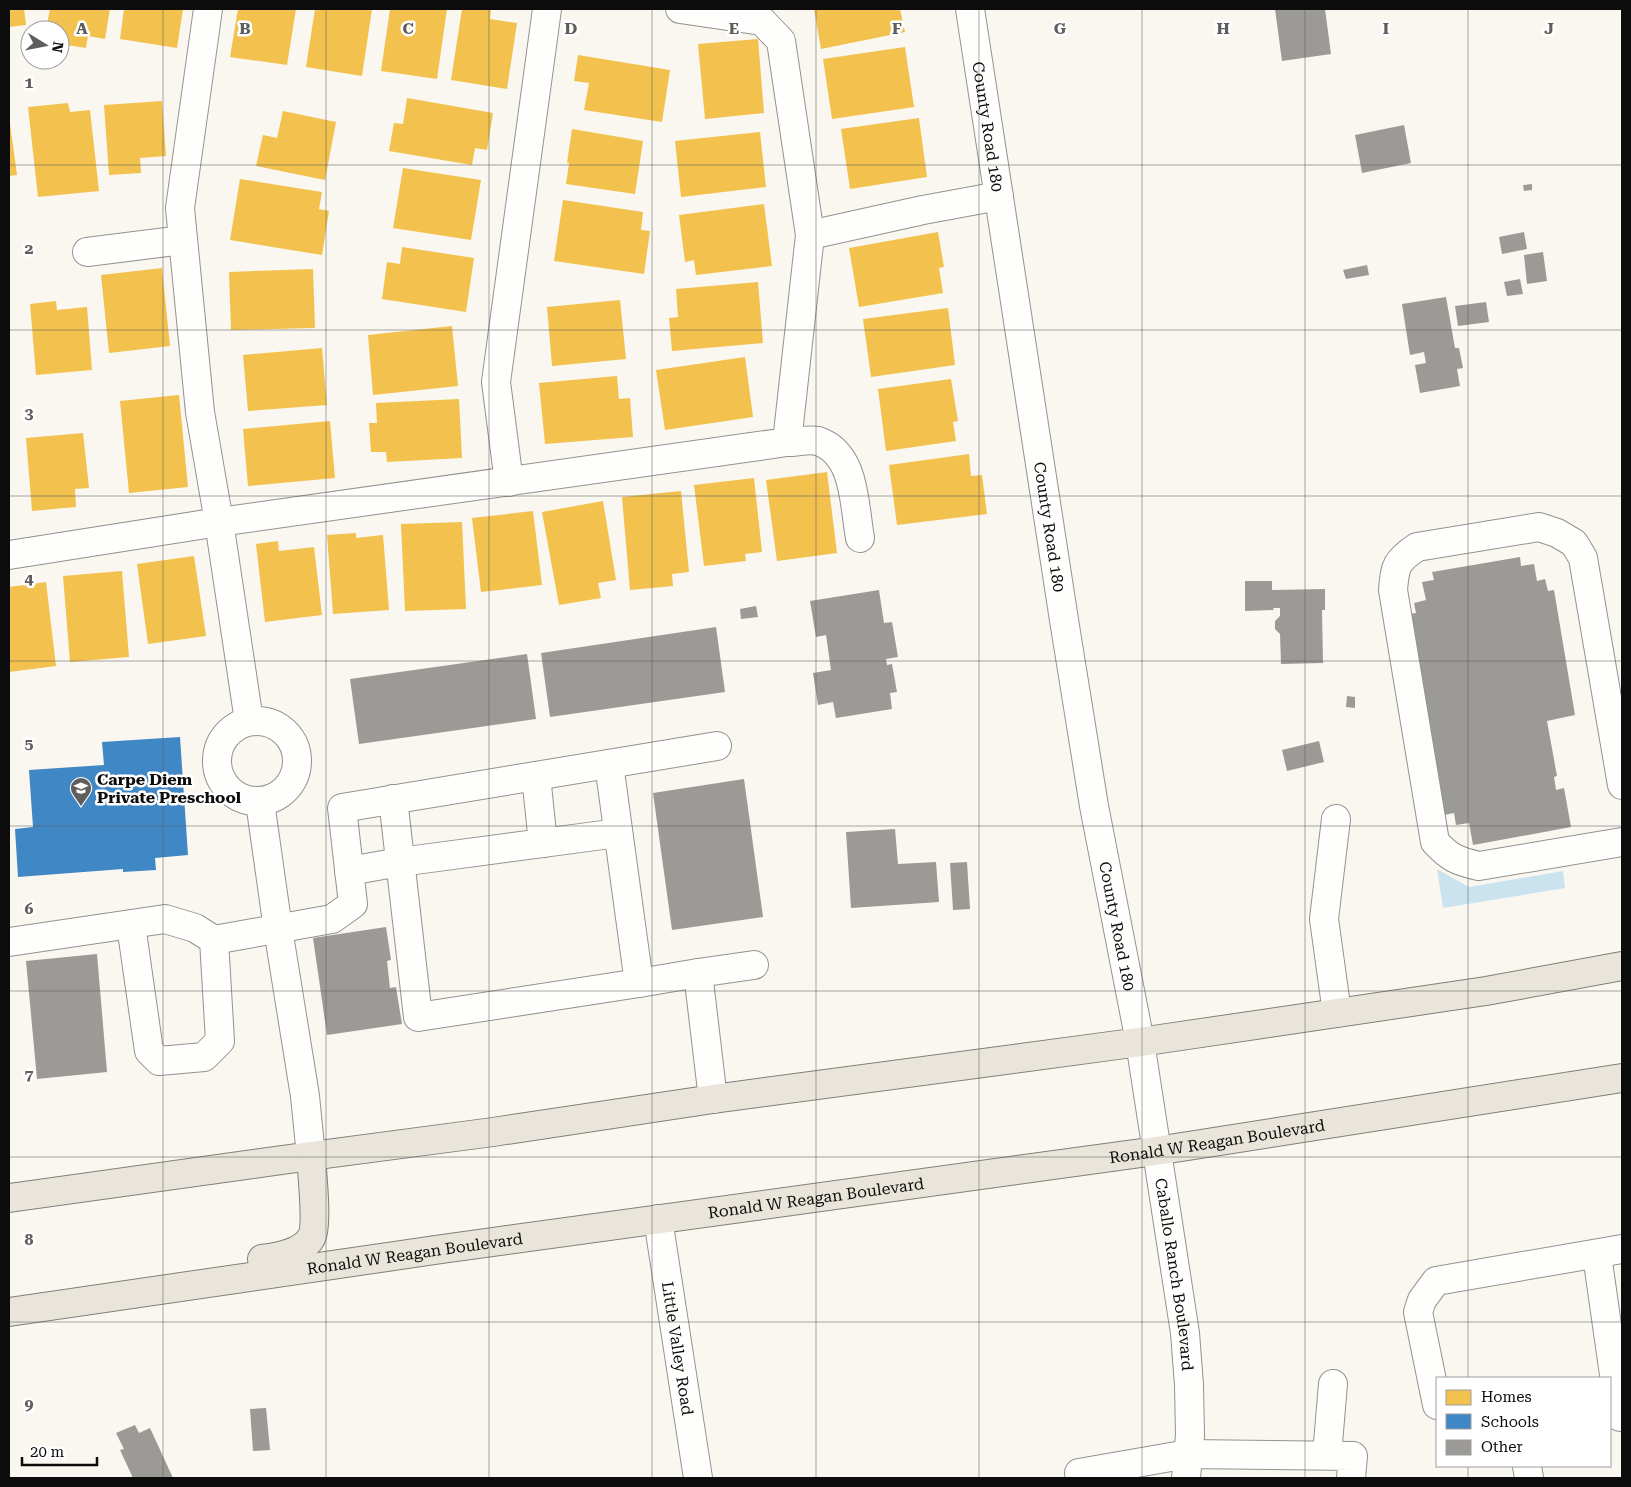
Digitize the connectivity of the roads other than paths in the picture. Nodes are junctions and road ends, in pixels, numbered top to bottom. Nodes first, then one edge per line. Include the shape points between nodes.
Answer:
1 (208, 9) edge
2 (547, 9) edge
3 (680, 9) edge
4 (970, 9) edge
5 (999, 196) junction
6 (810, 235) junction
7 (183, 240) junction
8 (86, 252) dead end
9 (787, 442) junction
10 (509, 482) junction
11 (219, 522) junction
12 (860, 538) dead end
13 (9, 555) edge
14 (249, 721) junction
15 (717, 746) dead end
16 (609, 764) junction
17 (536, 776) junction
18 (1622, 785) edge
19 (393, 800) junction
20 (260, 802) junction
21 (1336, 819) dead end
22 (618, 833) junction
23 (1622, 842) edge
24 (543, 843) junction
25 (400, 862) junction
26 (349, 871) junction
27 (130, 925) junction
28 (278, 930) junction
29 (214, 940) junction
30 (9, 942) edge
31 (754, 965) dead end
32 (1622, 966) edge
33 (698, 973) junction
34 (639, 983) junction
35 (1337, 1013) junction
36 (1140, 1042) junction
37 (1622, 1078) edge
38 (713, 1099) junction
39 (1156, 1151) junction
40 (311, 1156) junction
41 (9, 1198) edge
42 (658, 1219) junction
43 (1609, 1252) edge
44 (129, 1294) junction
45 (9, 1312) edge
46 (1333, 1384) dead end
47 (1436, 1400) edge
48 (1617, 1418) edge
49 (1327, 1455) junction
50 (1187, 1466) edge
51 (698, 1478) edge
52 (1080, 1478) edge
53 (1351, 1478) edge

1 - 7 street via 180,208
2 - 10 street via 496,382
3 - 6 street via 762,21 781,41
4 - 5 street, County Road 180
5 - 6 street
5 - 36 street, County Road 180 via 1094,806
6 - 9 street
7 - 8 street
7 - 11 street via 200,412
9 - 10 street
9 - 12 street via 816,441 835,450 850,474
10 - 11 street
11 - 13 street
11 - 14 street
14 - 20 street via 233,729 221,742 217,766 220,778 236,796
14 - 20 street via 262,720 286,732 294,743 297,756 297,769 284,792
15 - 16 street
16 - 17 street
16 - 22 street
17 - 19 street
17 - 24 street
18 - 23 street via 1583,558 1574,543 1539,527 1418,547 1404,556 1394,570 1393,590 1435,842 1447,855 1479,866
19 - 25 street
19 - 26 street via 342,808
20 - 28 street
21 - 35 street via 1324,919
22 - 24 street
22 - 34 street
24 - 25 street
25 - 26 street
25 - 34 street via 418,1017
26 - 28 street via 353,904 332,919
27 - 29 street via 165,919 196,928
27 - 29 street via 149,1051 159,1061 204,1056 220,1041
27 - 30 street
28 - 29 street
28 - 40 street
31 - 33 street
32 - 35 main road via 1486,991
33 - 34 street
33 - 38 street
35 - 36 main road
36 - 38 main road
36 - 39 street, Caballo Ranch Boulevard
37 - 39 main road, Ronald W Reagan Boulevard
38 - 40 main road
39 - 42 main road, Ronald W Reagan Boulevard
39 - 50 street, Caballo Ranch Boulevard via 1185,1333 1190,1435
40 - 41 main road
40 - 44 main road via 315,1226 312,1238 298,1250 272,1258 194,1268
42 - 44 main road, Ronald W Reagan Boulevard
42 - 51 street, Little Valley Road
43 - 47 street via 1436,1281 1422,1300 1418,1312
43 - 48 street
44 - 45 main road, Ronald W Reagan Boulevard
46 - 49 street
49 - 50 street
49 - 53 street via 1353,1456
50 - 52 street via 1079,1473

